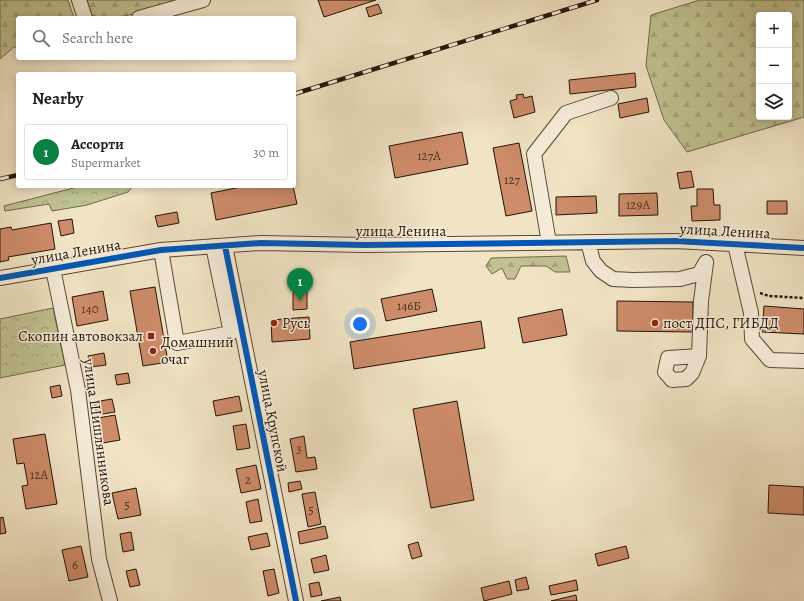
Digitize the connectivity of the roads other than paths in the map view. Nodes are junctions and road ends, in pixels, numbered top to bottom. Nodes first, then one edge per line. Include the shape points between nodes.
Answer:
1 (79, 0) edge
2 (203, 0) edge
3 (84, 16) edge
4 (146, 16) edge
5 (611, 98) dead end
6 (588, 242) junction
7 (549, 243) junction
8 (707, 243) junction
9 (735, 244) junction
10 (219, 246) junction
11 (804, 248) edge
12 (161, 250) junction
13 (706, 263) junction
14 (53, 269) junction
15 (0, 278) edge
16 (700, 356) dead end
17 (804, 361) edge
18 (110, 601) edge
19 (296, 601) edge

1 - 3 street
2 - 4 street
5 - 7 street via 566,113 534,154
6 - 7 street, улица Ленина
6 - 8 street, улица Ленина
6 - 13 street via 593,261 601,271 613,279 680,280 699,274
7 - 10 street, улица Ленина
8 - 9 street, улица Ленина
8 - 13 street
9 - 11 street, улица Ленина
9 - 17 street via 751,313 752,340 770,360
10 - 12 street, улица Ленина
10 - 12 street via 231,333 177,343
10 - 19 street, улица Крупской
12 - 14 street, улица Ленина
13 - 16 street via 701,301
14 - 15 street, улица Ленина
14 - 18 street, улица Шишлянникова via 78,390 99,559

